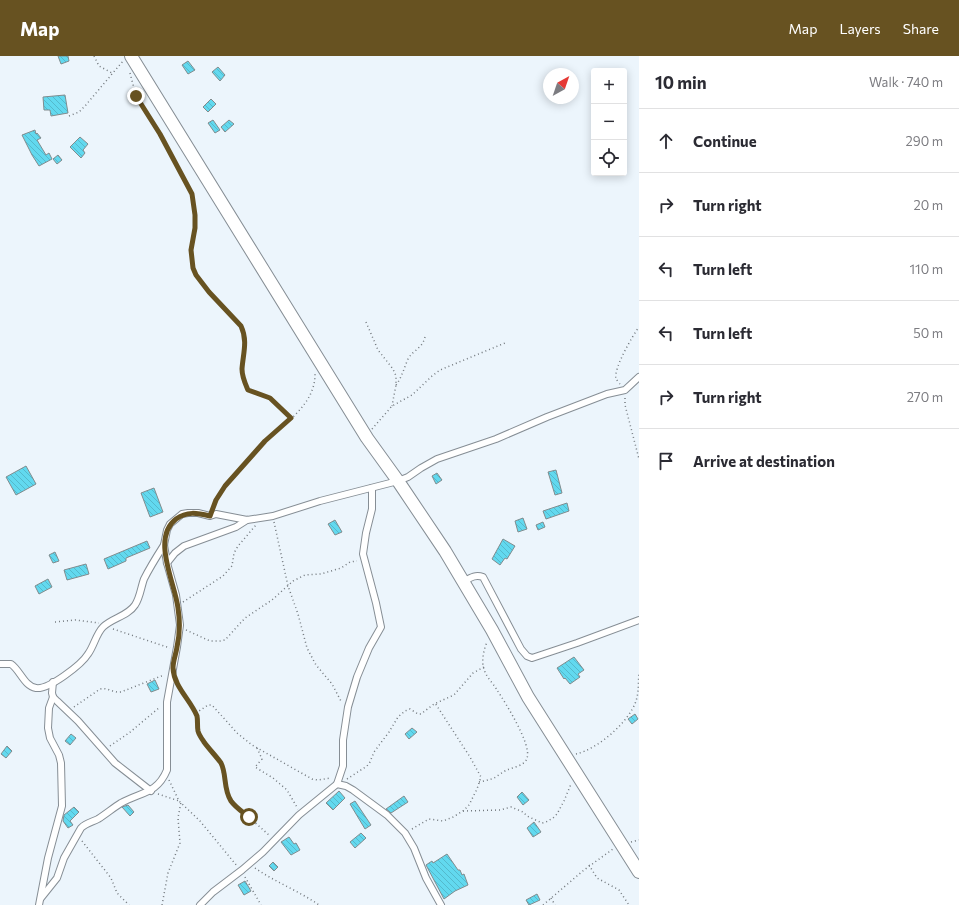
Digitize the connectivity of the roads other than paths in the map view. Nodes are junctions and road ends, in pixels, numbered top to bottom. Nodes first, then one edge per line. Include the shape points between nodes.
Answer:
1 (129, 60) edge
2 (639, 377) edge
3 (398, 481) junction
4 (372, 488) junction
5 (247, 520) junction
6 (164, 545) junction
7 (167, 563) junction
8 (463, 582) junction
9 (639, 620) edge
10 (0, 664) edge
11 (53, 682) junction
12 (53, 697) junction
13 (339, 785) junction
14 (151, 791) junction
15 (639, 872) edge
16 (40, 902) edge
17 (200, 905) edge
18 (441, 905) edge

1 - 3 highway via 367,438
2 - 3 street via 625,390 607,394 496,439 437,459
3 - 4 street
3 - 8 highway
4 - 5 street via 273,516
4 - 13 street via 372,509 363,554 380,627 357,677 347,711
5 - 6 street via 216,514 182,514 170,524
5 - 7 street via 236,527 184,546 175,552
6 - 7 street
6 - 11 street via 145,577 136,604 128,612 106,624 83,661
7 - 14 street via 180,625 166,702 167,770 163,779
8 - 9 street via 473,576 483,577 521,649 532,658
8 - 15 highway via 528,697
10 - 11 street via 14,666 31,687 41,688
11 - 12 street
12 - 14 street via 115,763
12 - 16 street via 49,708 48,728 61,763 62,799
13 - 17 street via 301,814 242,870
13 - 18 street via 353,790 387,815 405,833
14 - 16 street via 121,803 85,824 64,858 57,878

